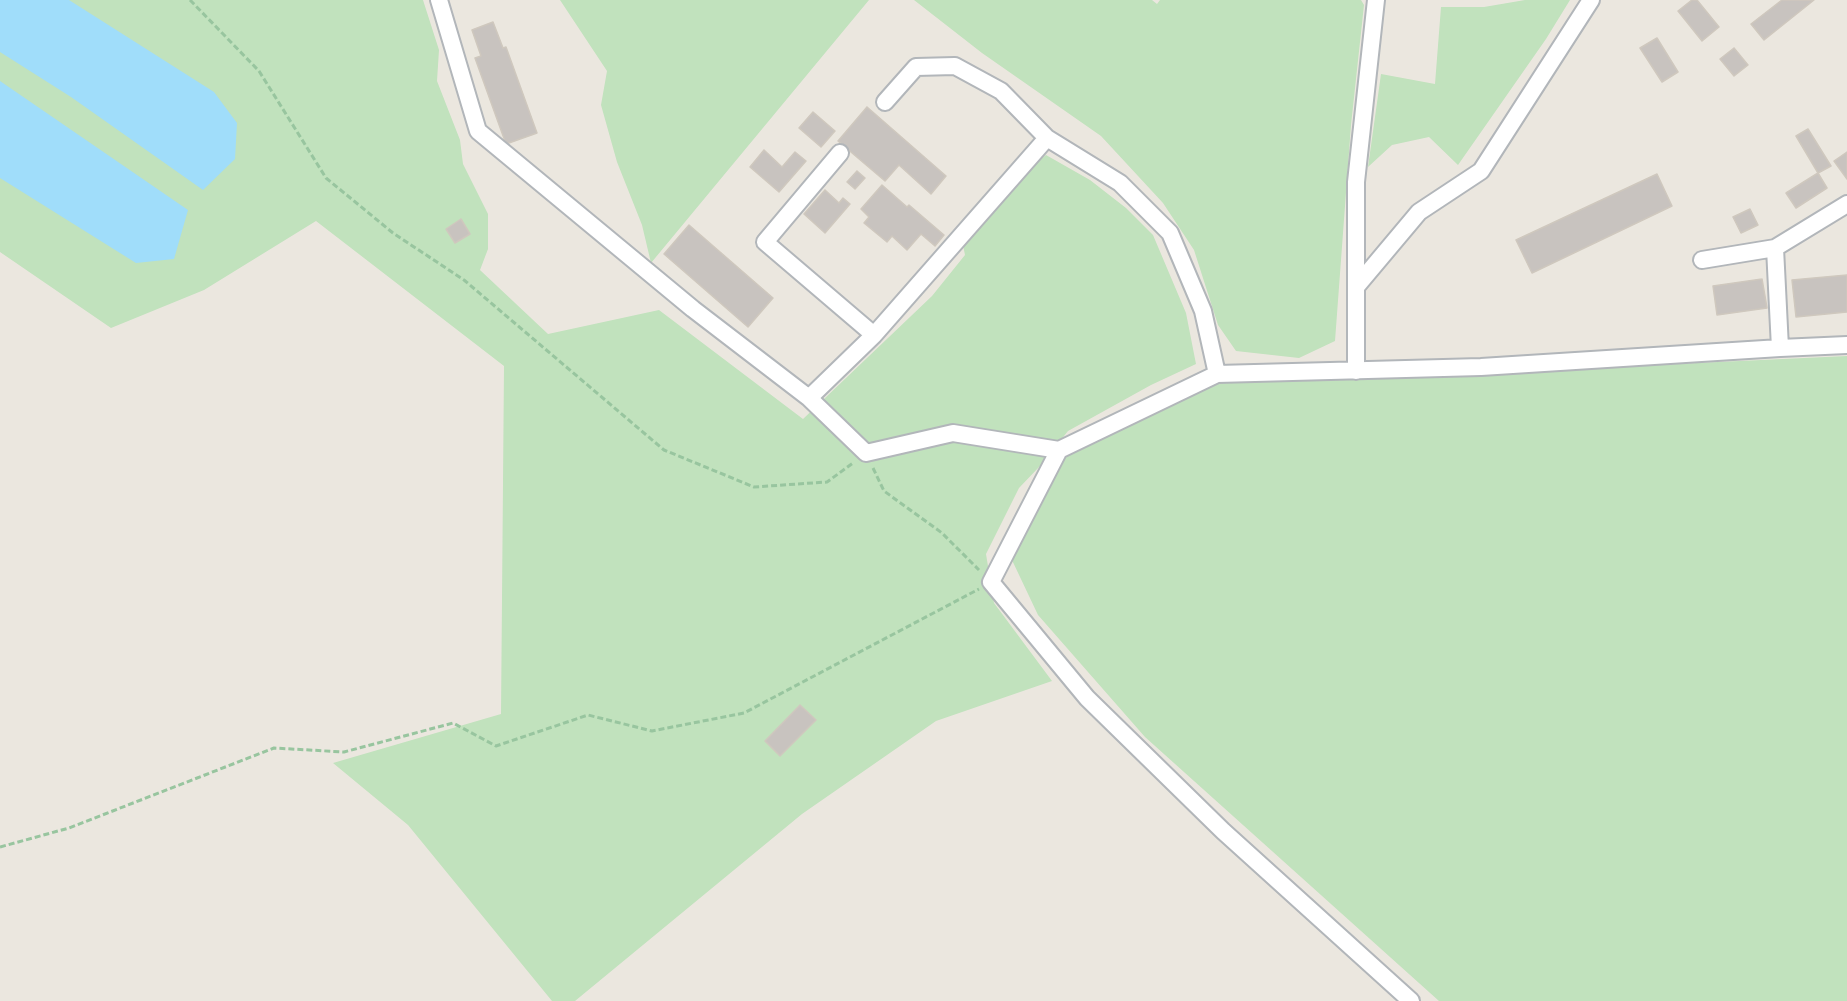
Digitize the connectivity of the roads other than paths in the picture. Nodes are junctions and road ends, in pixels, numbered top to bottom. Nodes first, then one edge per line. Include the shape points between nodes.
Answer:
1 (440, 0) edge
2 (1376, 0) edge
3 (1591, 0) edge
4 (885, 102) dead end
5 (1047, 138) junction
6 (840, 153) dead end
7 (1847, 204) edge
8 (1775, 248) junction
9 (1702, 260) dead end
10 (1356, 287) junction
11 (874, 334) junction
12 (1847, 345) edge
13 (1780, 348) junction
14 (1356, 371) junction
15 (1217, 374) junction
16 (809, 398) junction
17 (1059, 450) junction
18 (1411, 1001) edge

1 - 16 street via 478,131 693,309
2 - 10 street via 1356,182
3 - 10 street via 1481,171 1419,212
4 - 5 street via 916,67 955,66 1001,91
5 - 11 street
5 - 15 street via 1120,183 1170,233 1203,311
6 - 11 street via 765,242
7 - 8 street
8 - 9 street
8 - 13 street
10 - 14 street
11 - 16 street
12 - 13 street
13 - 14 street via 1481,368
14 - 15 street
15 - 17 street
16 - 17 street via 866,453 953,433
17 - 18 street via 991,582 1087,698 1223,831

